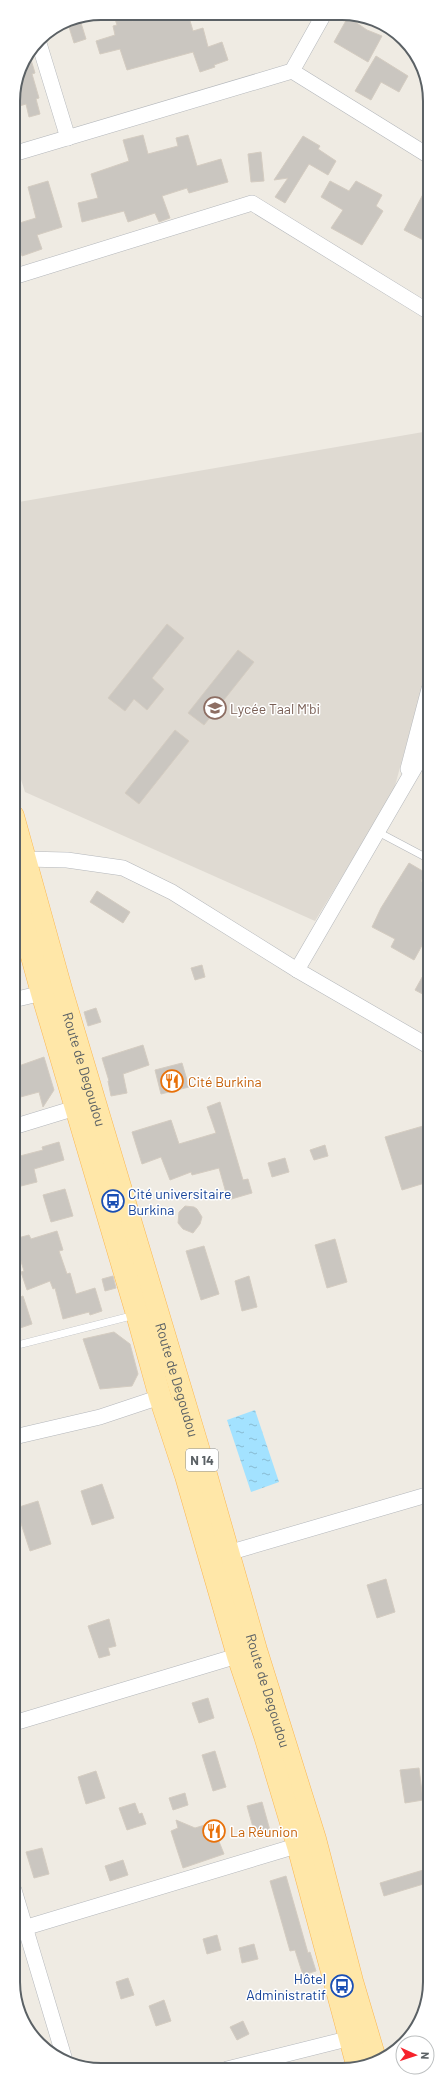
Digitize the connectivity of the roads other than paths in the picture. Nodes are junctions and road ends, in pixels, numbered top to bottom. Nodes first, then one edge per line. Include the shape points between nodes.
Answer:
1 (321, 20) edge
2 (40, 47) edge
3 (292, 71) junction
4 (68, 138) junction
5 (20, 152) edge
6 (423, 152) edge
7 (20, 275) edge
8 (423, 308) edge
9 (423, 714) edge
10 (423, 754) edge
11 (402, 789) junction
12 (378, 832) junction
13 (20, 841) edge
14 (423, 855) edge
15 (25, 859) junction
16 (20, 905) edge
17 (298, 970) junction
18 (52, 991) junction
19 (20, 998) edge
20 (423, 1043) edge
21 (96, 1102) junction
22 (75, 1108) junction
23 (20, 1125) edge
24 (147, 1312) junction
25 (20, 1344) edge
26 (160, 1397) junction
27 (20, 1436) edge
28 (423, 1496) edge
29 (228, 1553) junction
30 (247, 1653) junction
31 (20, 1722) edge
32 (306, 1842) junction
33 (20, 1929) edge
34 (20, 1932) edge
35 (359, 2036) junction
36 (63, 2053) edge
37 (373, 2057) edge
38 (358, 2061) edge
39 (251, 2063) edge

1 - 3 street
2 - 4 street
3 - 4 street
3 - 6 street
4 - 5 street
7 - 8 street via 252,203
9 - 11 street
10 - 11 street
11 - 12 street
12 - 14 lane
12 - 17 street
13 - 15 main road, N 14
15 - 17 street via 67,860 123,868 172,892
15 - 18 main road, Route de Degoudou / N 14
16 - 18 main road, Route de Degoudou / N 14
17 - 20 street
18 - 19 street
18 - 21 main road, Route de Degoudou / N 14
18 - 22 main road, Route de Degoudou / N 14
21 - 22 street
21 - 24 main road, Route de Degoudou / N 14
22 - 23 street
22 - 24 main road, Route de Degoudou / N 14
24 - 25 lane
24 - 26 main road, Route de Degoudou / N 14
24 - 29 main road, Route de Degoudou / N 14 via 205,1471
26 - 27 street via 100,1417
26 - 30 main road, Route de Degoudou / N 14
28 - 29 street
29 - 30 main road, Route de Degoudou / N 14
30 - 31 street
30 - 32 main road, Route de Degoudou / N 14
32 - 33 street
32 - 35 main road, Route de Degoudou / N 14
34 - 36 street
35 - 37 main road, Route de Degoudou / N 14
35 - 38 main road, Route de Degoudou / N 14
35 - 39 street

